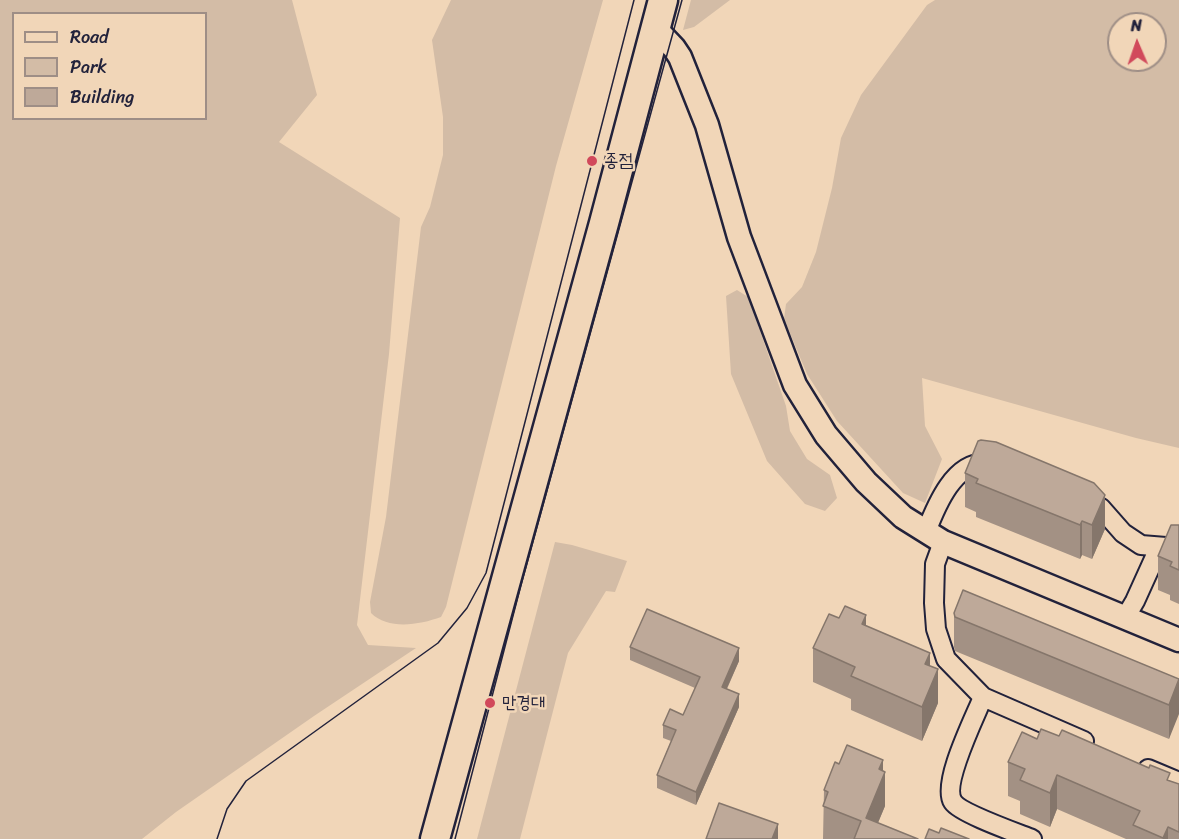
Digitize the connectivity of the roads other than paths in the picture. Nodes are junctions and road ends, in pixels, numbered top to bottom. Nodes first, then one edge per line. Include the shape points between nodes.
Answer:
1 (663, 0) edge
2 (656, 29) junction
3 (1009, 469) edge
4 (1070, 495) edge
5 (934, 537) junction
6 (1159, 548) junction
7 (1179, 548) edge
8 (1125, 618) junction
9 (1179, 640) edge
10 (983, 697) junction
11 (1103, 749) edge
12 (1136, 763) edge
13 (1179, 782) edge
14 (435, 839) edge
15 (1032, 839) edge

1 - 2 main road
2 - 5 street via 680,57 707,125 739,237 795,385 826,435 866,482 903,517
2 - 14 main road
3 - 5 street via 978,462 958,475 937,503
4 - 6 street via 1101,508 1123,533 1141,545
5 - 8 street
5 - 10 street via 936,629 946,659
6 - 7 street
6 - 8 street
8 - 9 street
10 - 11 street
10 - 15 street via 951,778 949,793 953,803 964,810
12 - 13 street

